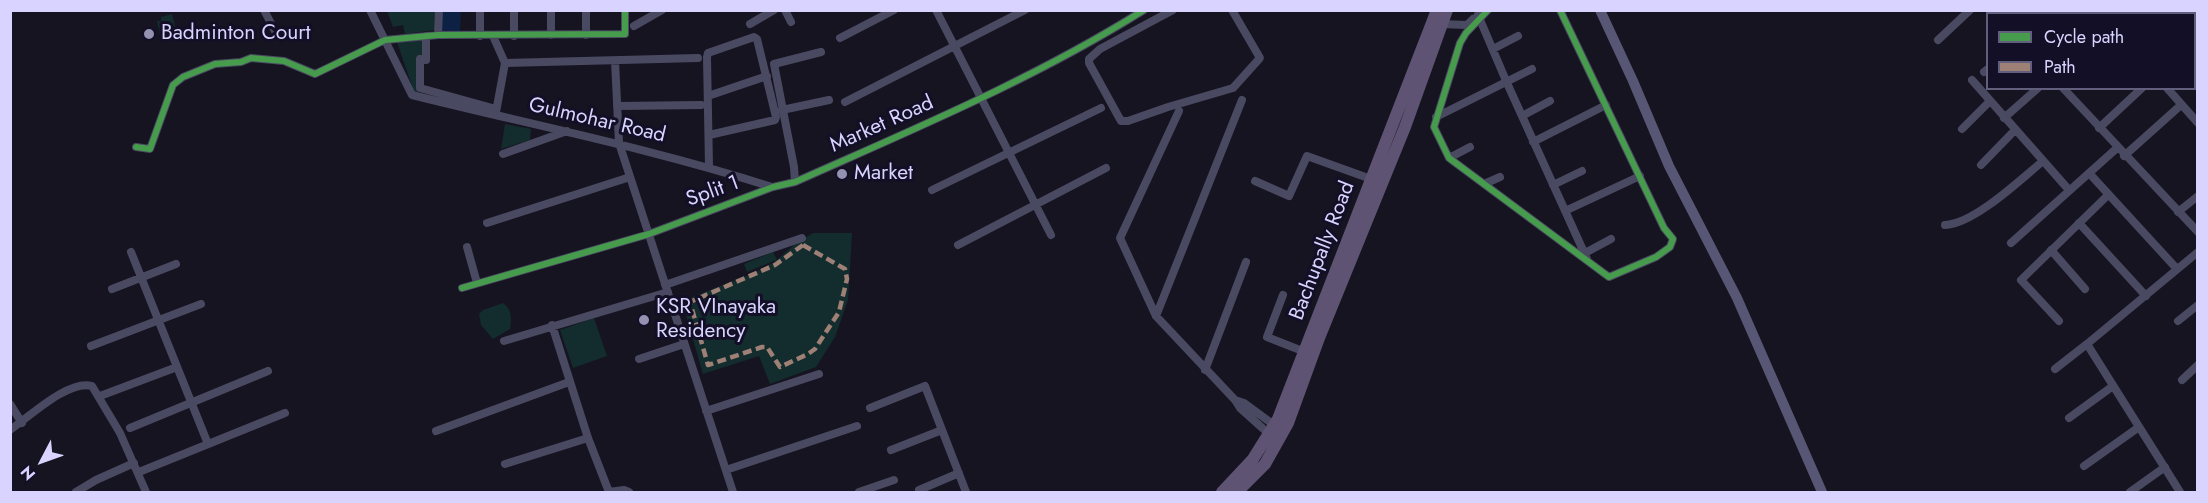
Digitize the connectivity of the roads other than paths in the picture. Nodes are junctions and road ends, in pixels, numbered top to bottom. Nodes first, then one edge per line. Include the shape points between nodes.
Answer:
1 (264, 10) edge
2 (370, 10) edge
3 (439, 10) edge
4 (480, 10) edge
5 (514, 10) edge
6 (551, 10) edge
7 (586, 10) edge
8 (625, 10) edge
9 (662, 10) edge
10 (774, 10) edge
11 (784, 10) edge
12 (894, 10) edge
13 (936, 10) edge
14 (1025, 10) edge
15 (1144, 10) edge
16 (1173, 10) edge
17 (1232, 10) edge
18 (1437, 10) edge
19 (1447, 10) edge
20 (1488, 10) edge
21 (1560, 10) edge
22 (1600, 10) edge
23 (1970, 10) edge
24 (1160, 14) edge
25 (1478, 14) edge
26 (790, 22) dead end
27 (750, 24) dead end
28 (1441, 24) junction
29 (634, 26) dead end
30 (276, 33) dead end
31 (438, 35) junction
32 (551, 35) junction
33 (586, 35) junction
34 (426, 36) junction
35 (480, 36) junction
36 (493, 36) junction
37 (514, 36) junction
38 (1518, 36) dead end
39 (840, 38) dead end
40 (385, 40) junction
41 (1938, 40) dead end
42 (1097, 45) junction
43 (955, 46) junction
44 (1493, 49) junction
45 (821, 52) dead end
46 (698, 58) dead end
47 (615, 61) junction
48 (505, 63) junction
49 (1420, 68) junction
50 (1532, 69) dead end
51 (767, 76) junction
52 (1972, 80) dead end
53 (1507, 83) junction
54 (2036, 90) edge
55 (2065, 90) edge
56 (2140, 90) edge
57 (2169, 90) edge
58 (708, 96) junction
59 (982, 98) junction
60 (829, 100) dead end
61 (1242, 100) dead end
62 (1550, 101) dead end
63 (845, 102) dead end
64 (1990, 102) junction
65 (702, 105) dead end
66 (1606, 105) junction
67 (2181, 105) junction
68 (617, 106) junction
69 (1101, 108) dead end
70 (782, 110) junction
71 (1179, 111) dead end
72 (496, 112) junction
73 (1522, 116) junction
74 (1436, 117) junction
75 (2004, 118) junction
76 (2198, 123) edge
77 (2099, 128) junction
78 (1962, 129) dead end
79 (568, 130) junction
80 (2015, 130) junction
81 (709, 135) junction
82 (1533, 142) junction
83 (619, 143) junction
84 (136, 147) dead end
85 (1470, 147) dead end
86 (2117, 148) junction
87 (1009, 153) junction
88 (503, 154) dead end
89 (2124, 156) junction
90 (1449, 158) junction
91 (2043, 161) junction
92 (1981, 165) dead end
93 (709, 167) junction
94 (1106, 168) dead end
95 (1582, 171) dead end
96 (2089, 173) junction
97 (1640, 176) junction
98 (630, 177) junction
99 (1500, 177) dead end
100 (1371, 179) junction
101 (1255, 181) dead end
102 (795, 182) junction
103 (1484, 184) junction
104 (1552, 185) junction
105 (773, 187) junction
106 (932, 190) dead end
107 (2069, 190) junction
108 (2108, 195) junction
109 (2198, 196) edge
110 (1036, 206) junction
111 (1565, 211) junction
112 (2178, 212) junction
113 (487, 223) dead end
114 (2079, 223) junction
115 (1945, 225) dead end
116 (2198, 232) edge
117 (645, 235) junction
118 (1051, 235) dead end
119 (802, 238) dead end
120 (1611, 239) dead end
121 (2011, 243) dead end
122 (958, 245) dead end
123 (467, 247) dead end
124 (2051, 250) junction
125 (131, 252) dead end
126 (2198, 252) edge
127 (1586, 257) junction
128 (1246, 262) dead end
129 (176, 264) dead end
130 (2177, 269) junction
131 (141, 276) junction
132 (477, 283) junction
133 (112, 288) dead end
134 (462, 288) dead end
135 (667, 289) junction
136 (2085, 289) dead end
137 (1283, 295) dead end
138 (2146, 296) junction
139 (201, 304) dead end
140 (2198, 305) edge
141 (1156, 316) junction
142 (158, 320) junction
143 (2059, 321) dead end
144 (2178, 321) dead end
145 (552, 325) junction
146 (504, 341) dead end
147 (2087, 344) junction
148 (684, 345) junction
149 (91, 346) dead end
150 (1305, 352) junction
151 (639, 359) dead end
152 (2198, 365) edge
153 (177, 367) junction
154 (2055, 369) dead end
155 (1205, 370) junction
156 (268, 371) dead end
157 (819, 374) dead end
158 (2182, 380) dead end
159 (569, 382) junction
160 (2113, 386) junction
161 (100, 396) junction
162 (191, 402) junction
163 (10, 404) edge
164 (870, 408) dead end
165 (706, 411) junction
166 (285, 413) dead end
167 (2069, 418) dead end
168 (22, 423) junction
169 (857, 426) dead end
170 (2139, 427) junction
171 (130, 428) dead end
172 (10, 430) edge
173 (942, 430) junction
174 (1272, 430) junction
175 (436, 431) dead end
176 (588, 438) junction
177 (208, 444) junction
178 (891, 450) dead end
179 (134, 463) junction
180 (505, 464) dead end
181 (2084, 466) dead end
182 (2165, 467) junction
183 (726, 470) junction
184 (139, 472) junction
185 (959, 474) junction
186 (894, 480) dead end
187 (919, 490) dead end
188 (76, 492) edge
189 (146, 492) edge
190 (609, 492) edge
191 (629, 492) edge
192 (733, 492) edge
193 (859, 492) edge
194 (966, 492) edge
195 (1222, 492) edge
196 (1237, 492) edge
197 (1822, 492) edge
198 (2130, 492) edge
199 (2180, 492) edge

1 - 30 street
2 - 40 street
3 - 31 street
4 - 35 street
5 - 37 street
6 - 32 street
7 - 33 street
8 - 33 street via 625,34
9 - 29 street
10 - 27 street
11 - 26 street
12 - 39 street
13 - 43 street
14 - 43 street
15 - 42 street
16 - 24 street
17 - 42 street via 1260,55 1259,61 1233,88 1128,121 1120,121 1089,63
18 - 49 main road, Bachupally Road
19 - 28 main road, Bachupally Road
20 - 25 street
21 - 66 street
22 - 197 street via 1669,166 1737,298
23 - 41 street
24 - 42 street
25 - 28 street via 1467,25
25 - 44 street
25 - 74 street via 1460,43
28 - 49 main road, Bachupally Road
31 - 34 street
31 - 35 street
32 - 33 street
32 - 37 street
34 - 40 street
34 - 72 street via 426,58 420,59 420,88
35 - 36 street
36 - 37 street
36 - 48 street
38 - 44 street
40 - 72 street, Gulmohar Road via 412,95
40 - 84 street via 315,74 284,61 251,58 241,63 215,64 183,77 172,85 150,149
42 - 59 street, Market Road
43 - 59 street
43 - 63 street
44 - 53 street
45 - 70 street via 774,64
46 - 47 street
47 - 48 street
47 - 68 street
48 - 72 street
49 - 100 main road, Bachupally Road
49 - 196 main road, Bachupally Road via 1405,127 1288,423 1267,461
50 - 53 street
51 - 58 street
51 - 58 street via 754,37 711,51 707,57
51 - 81 street via 775,120
52 - 64 street
53 - 73 street
53 - 74 street
54 - 75 street
55 - 77 street
56 - 77 street
57 - 67 street
58 - 81 street
59 - 87 street
59 - 102 street, Market Road
60 - 70 street
61 - 141 street
62 - 73 street
64 - 75 street
64 - 78 street
65 - 68 street
66 - 82 street
66 - 97 street
67 - 76 street
67 - 89 street
68 - 83 street
69 - 87 street
70 - 102 street
71 - 141 street via 1120,238
72 - 79 street, Gulmohar Road
73 - 82 street
74 - 90 street via 1434,127
75 - 80 street
77 - 86 street
79 - 83 street, Gulmohar Road
79 - 88 street
80 - 91 street
80 - 92 street
81 - 93 street
82 - 104 street
83 - 93 street, Gulmohar Road
83 - 98 street
85 - 90 street
86 - 89 street
86 - 96 street
87 - 106 street
87 - 110 street
89 - 112 street
90 - 103 street
91 - 107 street
91 - 115 street via 1996,200 1955,225
93 - 105 street, Gulmohar Road
94 - 110 street
95 - 104 street
96 - 107 street
96 - 108 street
97 - 111 street
97 - 127 street via 1673,239 1670,247 1609,277
98 - 113 street
98 - 117 street
99 - 103 street
100 - 101 street via 1307,156 1289,196
100 - 150 main road, Bachupally Road
102 - 105 street, Split 1
103 - 127 street
104 - 111 street
105 - 117 street, Split 1
107 - 121 street
108 - 114 street
108 - 130 street
109 - 112 street
110 - 118 street
110 - 122 street
111 - 127 street
112 - 116 street
114 - 124 street
114 - 138 street
117 - 132 street, Split 1
117 - 135 street
119 - 135 street
120 - 127 street
123 - 132 street
124 - 136 street
124 - 143 street via 2020,280
125 - 131 street
126 - 130 street
128 - 155 street
129 - 131 street
130 - 138 street
131 - 133 street
131 - 142 street
132 - 134 street, Split 1
135 - 145 street
135 - 148 street
137 - 150 street via 1267,337
138 - 147 street
139 - 142 street
140 - 144 street
141 - 155 street
142 - 149 street
142 - 153 street
145 - 146 street
145 - 159 street
147 - 154 street
147 - 160 street
148 - 151 street
148 - 165 street
150 - 174 main road, Bachupally Road
152 - 158 street
153 - 161 street
153 - 162 street
155 - 174 street via 1240,408
156 - 162 street
157 - 165 street
159 - 175 street
159 - 176 street
160 - 167 street
160 - 170 street
161 - 168 street via 88,384 67,390
161 - 179 street
162 - 171 street
162 - 177 street
163 - 168 street
164 - 173 street via 925,386
165 - 183 street
166 - 177 street
168 - 172 street
169 - 183 street
170 - 181 street
170 - 182 street
173 - 178 street
173 - 185 street
174 - 195 main road, Bachupally Road via 1253,459
176 - 180 street
176 - 190 street
177 - 184 street
179 - 184 street
179 - 188 street
182 - 198 street
182 - 199 street
183 - 192 street
184 - 189 street
185 - 187 street
185 - 194 street
186 - 193 street
190 - 191 street

